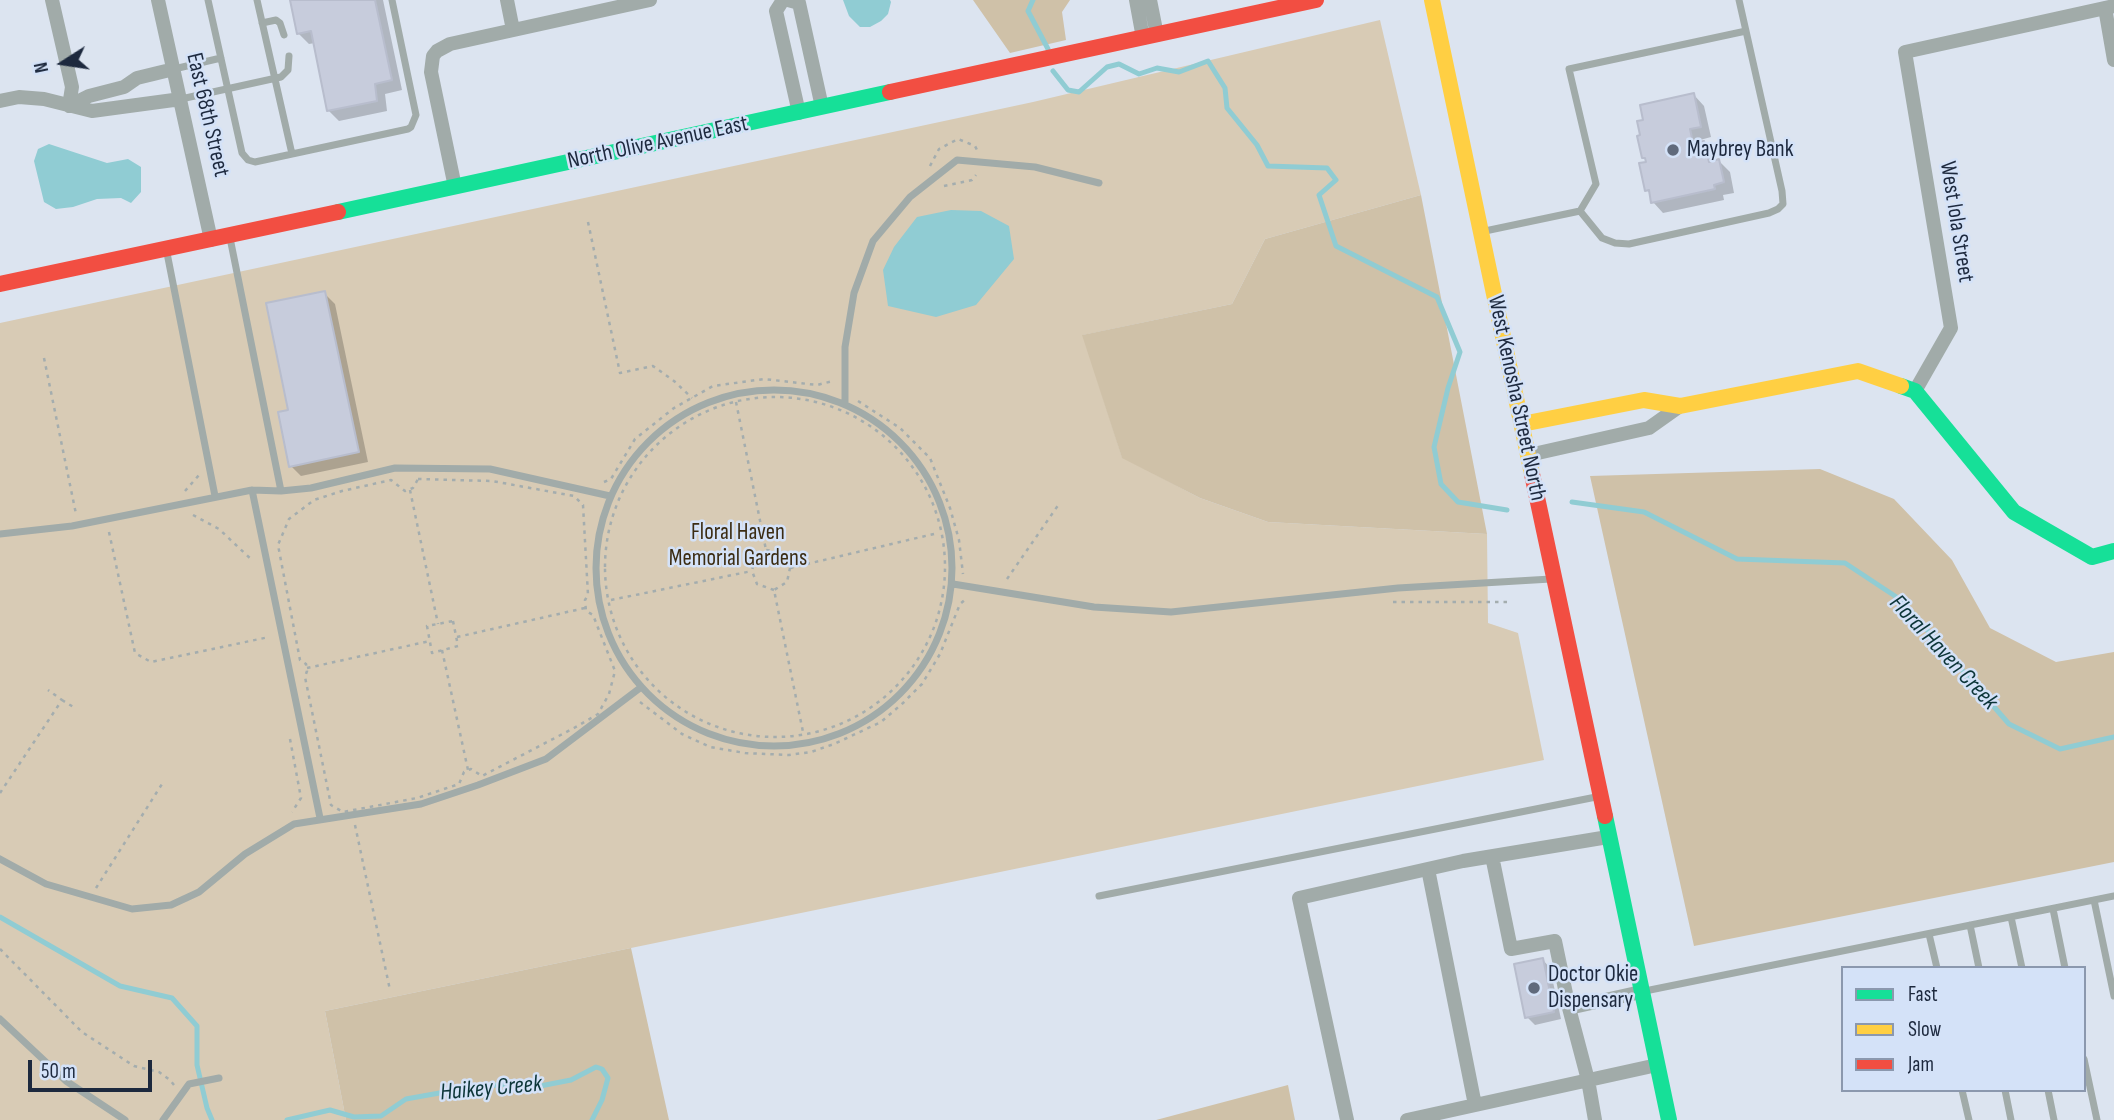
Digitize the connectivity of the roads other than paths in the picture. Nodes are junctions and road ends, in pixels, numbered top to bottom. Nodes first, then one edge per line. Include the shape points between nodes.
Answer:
1 (52, 0) edge
2 (158, 0) edge
3 (208, 0) edge
4 (257, 0) edge
5 (391, 0) edge
6 (507, 0) edge
7 (650, 0) edge
8 (783, 0) edge
9 (788, 0) edge
10 (1136, 0) edge
11 (1150, 0) edge
12 (1316, 0) edge
13 (1432, 0) edge
14 (1739, 0) edge
15 (2109, 7) edge
16 (262, 23) junction
17 (513, 30) junction
18 (1746, 31) junction
19 (284, 35) dead end
20 (1150, 36) junction
21 (806, 38) junction
22 (783, 44) junction
23 (289, 56) dead end
24 (221, 58) junction
25 (2114, 60) edge
26 (174, 69) junction
27 (275, 79) junction
28 (124, 87) junction
29 (227, 88) junction
30 (181, 99) junction
31 (0, 101) edge
32 (128, 105) junction
33 (69, 106) junction
34 (822, 107) junction
35 (799, 113) junction
36 (292, 154) junction
37 (1099, 183) dead end
38 (455, 187) junction
39 (1580, 211) junction
40 (1481, 232) junction
41 (230, 236) junction
42 (211, 240) junction
43 (166, 249) junction
44 (0, 284) edge
45 (1915, 391) junction
46 (845, 402) junction
47 (1680, 406) junction
48 (1522, 424) junction
49 (1529, 455) junction
50 (252, 490) junction
51 (281, 491) junction
52 (215, 496) junction
53 (610, 496) junction
54 (0, 534) edge
55 (2114, 551) edge
56 (1554, 579) junction
57 (953, 584) junction
58 (640, 688) junction
59 (1600, 796) junction
60 (320, 818) junction
61 (1608, 837) junction
62 (1492, 856) junction
63 (0, 859) edge
64 (1428, 869) junction
65 (1099, 896) dead end
66 (2114, 896) edge
67 (2094, 900) junction
68 (2053, 909) junction
69 (2011, 917) junction
70 (1970, 925) junction
71 (1930, 934) junction
72 (1937, 966) edge
73 (1979, 966) edge
74 (2022, 966) edge
75 (2065, 966) edge
76 (1641, 992) junction
77 (2114, 996) edge
78 (1569, 1008) junction
79 (0, 1019) edge
80 (1657, 1065) junction
81 (2086, 1068) edge
82 (216, 1079) dead end
83 (1588, 1080) junction
84 (1962, 1092) edge
85 (2005, 1092) edge
86 (2048, 1092) edge
87 (1475, 1105) junction
88 (125, 1120) edge
89 (163, 1120) edge
90 (1347, 1120) edge
91 (1407, 1120) edge
92 (1595, 1120) edge
93 (1669, 1120) edge
94 (1969, 1120) edge
95 (2011, 1120) edge
96 (2054, 1120) edge
97 (2097, 1120) edge

1 - 33 street via 72,87
2 - 26 street, East 68th Street
3 - 24 lane
4 - 16 lane
5 - 36 lane via 414,123 408,129
6 - 17 street
7 - 17 street
8 - 22 street via 776,11
9 - 21 street via 799,3
10 - 20 street
11 - 20 street
12 - 20 street, North Olive Avenue East
13 - 40 street, West Kenosha Street North
14 - 18 lane
15 - 25 street
15 - 45 street, West Iola Street via 1905,52 1951,328
16 - 19 lane via 276,20
16 - 27 lane
17 - 38 street via 450,44 433,56 431,72
18 - 39 lane via 1569,69 1596,184
18 - 39 lane via 1783,204 1769,213 1629,244 1602,238
20 - 34 street, North Olive Avenue East
21 - 22 street
21 - 34 street
22 - 35 street
23 - 27 lane via 285,75
24 - 26 lane
24 - 29 lane
26 - 28 street via 137,78
26 - 30 street, East 68th Street
27 - 29 lane
27 - 36 lane
28 - 32 lane
28 - 33 street
29 - 30 lane
29 - 36 lane via 247,160
30 - 32 street
30 - 42 street, East 68th Street
31 - 33 street via 19,97
32 - 33 street via 92,111
34 - 35 street, North Olive Avenue East
35 - 38 street, North Olive Avenue East
37 - 46 lane via 1035,167 957,160 910,197 873,240 854,293 845,347
38 - 41 street, North Olive Avenue East
39 - 40 lane
40 - 48 street, West Kenosha Street North
41 - 42 street, North Olive Avenue East
41 - 51 lane
42 - 43 street, North Olive Avenue East
43 - 44 street, North Olive Avenue East
43 - 52 lane
45 - 47 street via 1858,371
45 - 55 street via 2014,512 2092,557
46 - 53 lane via 808,391 769,388 731,393 694,407 662,428 634,456
46 - 57 lane via 892,433 928,476 949,528
47 - 48 street via 1644,400
47 - 49 street via 1650,428
48 - 49 street, West Kenosha Street North
49 - 56 street, West Kenosha Street North
50 - 51 lane
50 - 52 lane
50 - 60 lane
51 - 53 lane via 395,468 490,469
52 - 54 lane via 72,526
53 - 58 lane via 597,540 597,595 614,647
56 - 57 lane via 1398,588 1171,611 1094,607
56 - 59 street, West Kenosha Street North
57 - 58 lane via 943,628 922,669 892,703 854,729 811,743 766,747 721,739 680,720
58 - 60 lane via 547,759 422,804
59 - 61 street, West Kenosha Street North
59 - 65 lane
60 - 63 lane via 294,824 244,854 199,892 172,905 132,909 46,884
61 - 62 street
61 - 76 street, West Kenosha Street North
62 - 64 street
62 - 78 street via 1511,950 1555,941
64 - 87 street
64 - 90 street via 1299,898
66 - 67 lane
67 - 68 lane
67 - 77 lane
68 - 69 lane
68 - 75 lane
69 - 70 lane
69 - 74 lane
70 - 71 lane
70 - 73 lane
71 - 72 lane
71 - 76 lane
76 - 78 street
76 - 80 street, West Kenosha Street North
78 - 83 street
79 - 88 lane via 66,1081
80 - 83 street
80 - 93 street, West Kenosha Street North
81 - 97 lane
82 - 89 lane via 189,1084
83 - 87 street
83 - 92 street
84 - 94 lane
85 - 95 lane
86 - 96 lane
87 - 91 street

